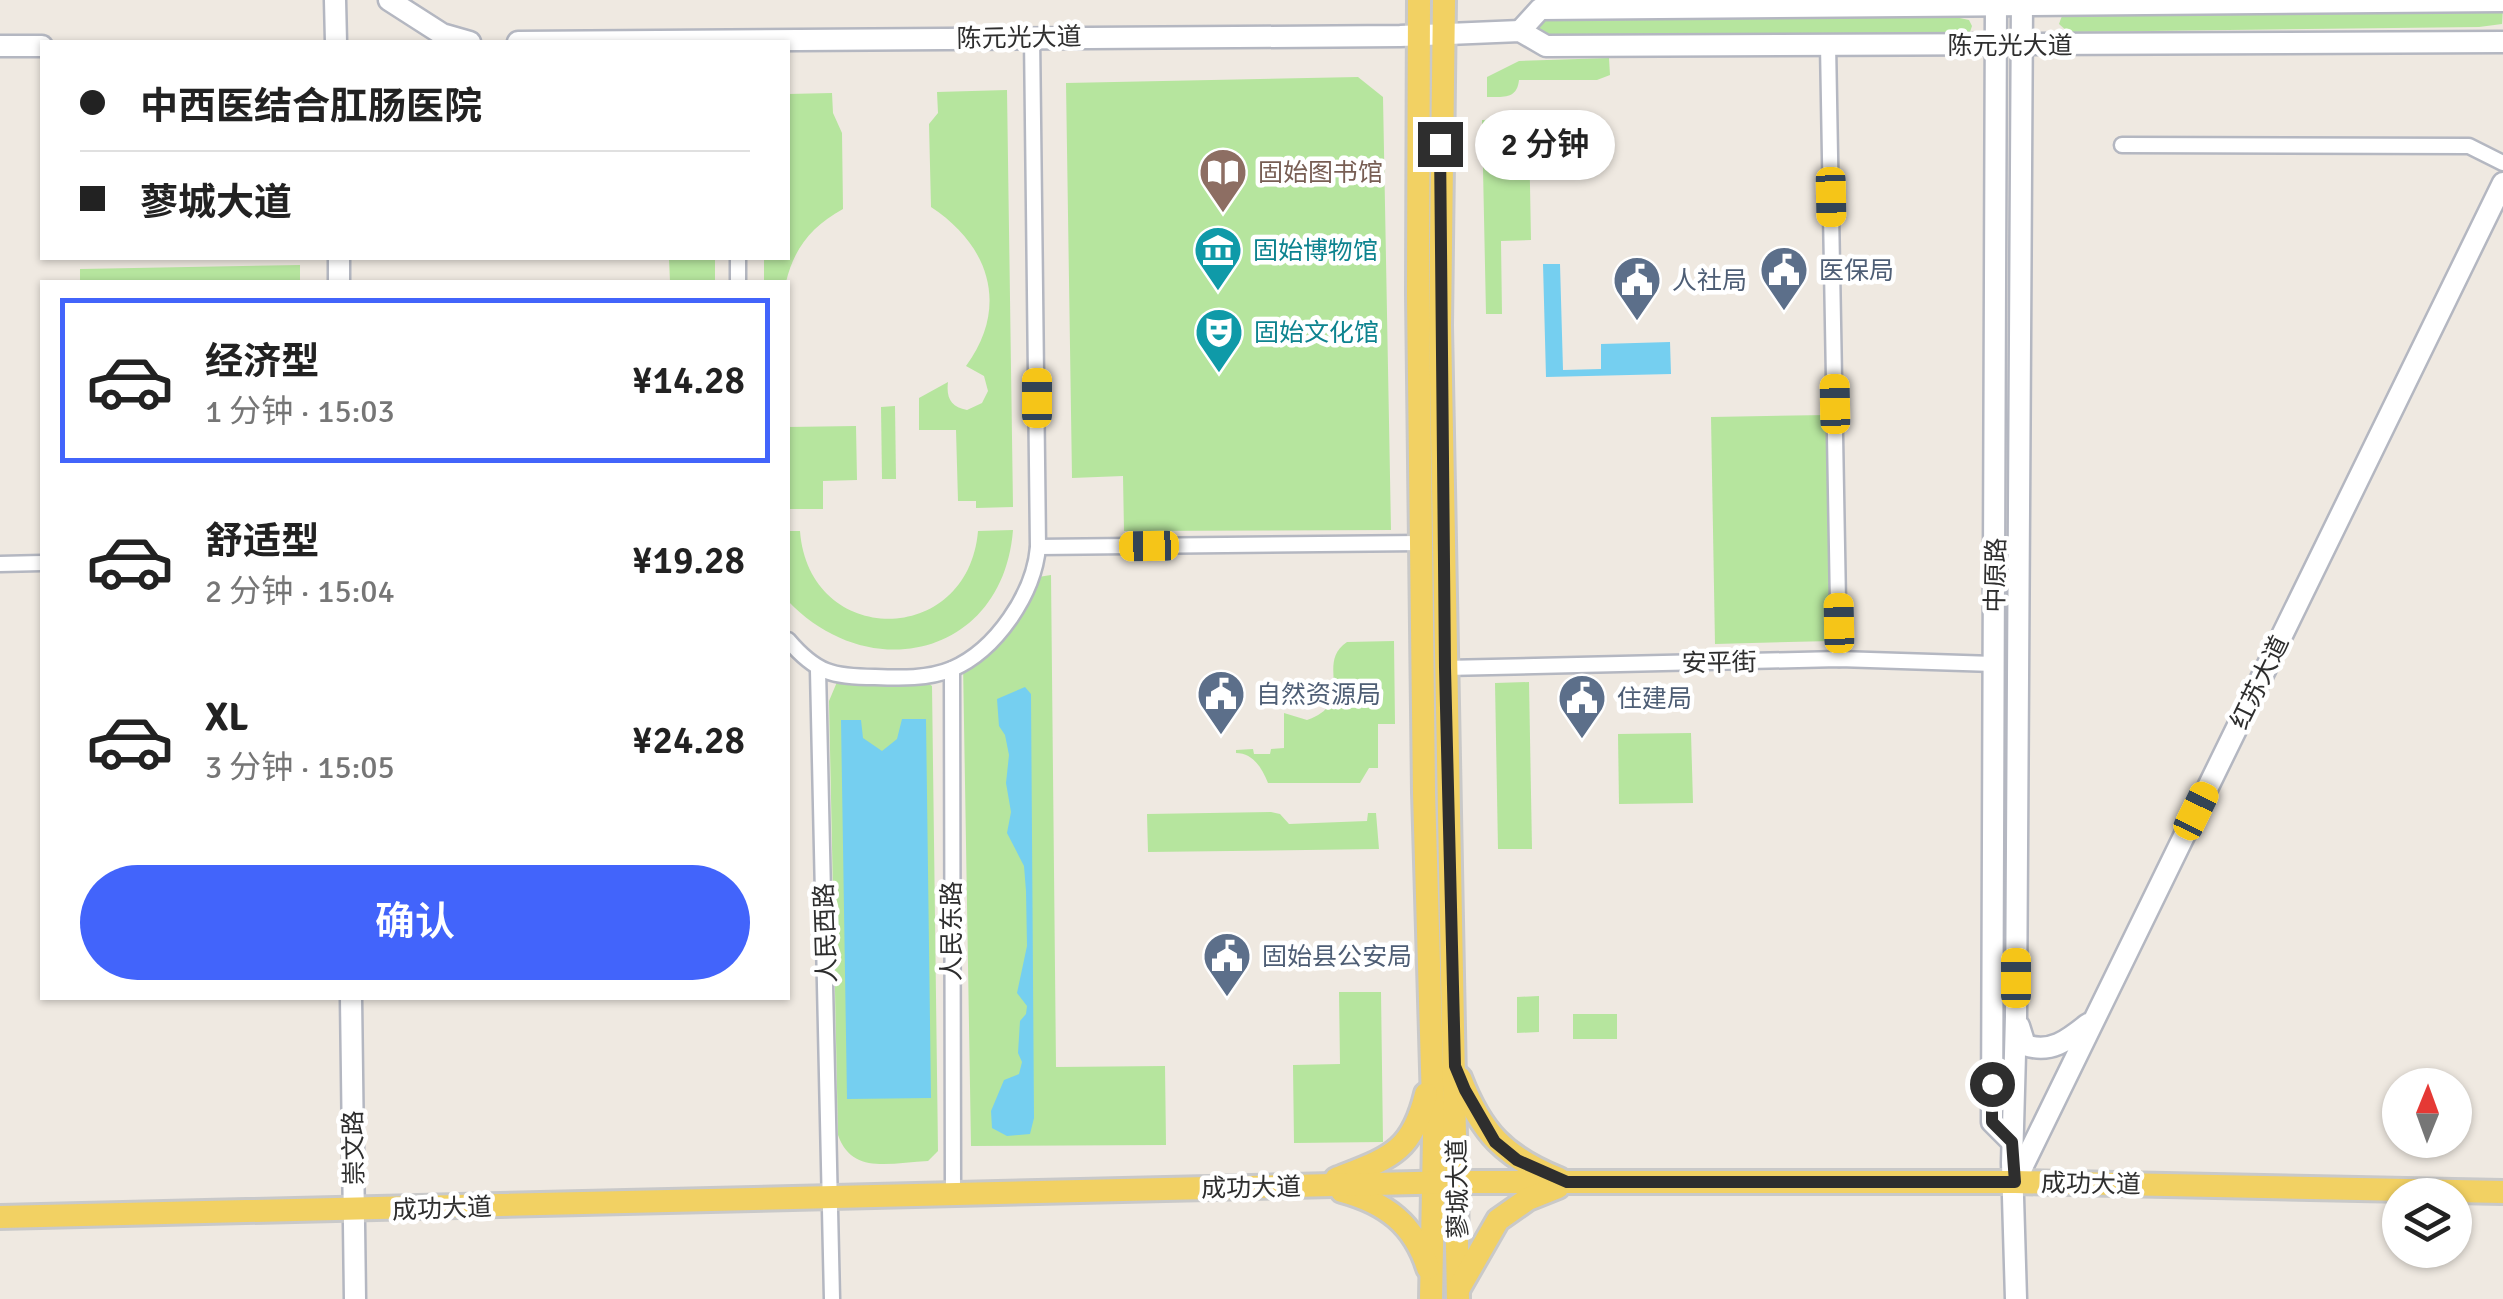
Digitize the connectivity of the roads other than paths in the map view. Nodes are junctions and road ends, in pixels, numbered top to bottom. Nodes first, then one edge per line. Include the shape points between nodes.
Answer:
1 (335, 0) edge
2 (389, 0) edge
3 (1418, 0) edge
4 (1444, 0) edge
5 (2503, 1) edge
6 (1996, 3) edge
7 (1719, 4) edge
8 (2022, 4) edge
9 (1520, 31) junction
10 (1444, 34) junction
11 (1419, 35) junction
12 (1032, 36) junction
13 (336, 40) edge
14 (463, 40) edge
15 (790, 41) edge
16 (2503, 42) edge
17 (1828, 44) junction
18 (2021, 45) junction
19 (0, 46) edge
20 (40, 46) edge
21 (1997, 46) junction
22 (2122, 145) dead end
23 (2503, 162) edge
24 (2503, 183) edge
25 (1421, 543) junction
26 (1038, 547) junction
27 (0, 564) edge
28 (40, 564) edge
29 (790, 642) edge
30 (1840, 659) junction
31 (1994, 664) junction
32 (1445, 668) junction
33 (952, 669) junction
34 (818, 670) junction
35 (351, 1000) edge
36 (2016, 1017) junction
37 (2094, 1020) junction
38 (1444, 1066) junction
39 (2012, 1142) junction
40 (1567, 1182) junction
41 (2015, 1182) junction
42 (1446, 1183) junction
43 (1319, 1185) junction
44 (2503, 1192) edge
45 (953, 1193) junction
46 (831, 1196) junction
47 (354, 1210) junction
48 (0, 1217) edge
49 (1431, 1289) edge
50 (1458, 1295) edge
51 (356, 1299) edge
52 (832, 1299) edge
53 (2016, 1299) edge

1 - 13 main road
2 - 14 main road
3 - 11 main road, 蓼城大道
4 - 10 main road, 蓼城大道
5 - 8 main road, 陈元光大道
6 - 7 main road, 陈元光大道
6 - 8 main road, 陈元光大道
6 - 21 main road, 中原路
7 - 9 main road, 陈元光大道 via 1540,9
8 - 18 main road, 中原路
9 - 10 main road, 陈元光大道
9 - 17 main road, 陈元光大道 via 1546,46
10 - 11 main road, 陈元光大道
10 - 32 main road, 蓼城大道
11 - 12 main road, 陈元光大道
11 - 25 main road, 蓼城大道
12 - 15 main road, 陈元光大道
12 - 26 street
16 - 18 main road, 陈元光大道
17 - 21 main road, 陈元光大道
17 - 30 street
18 - 21 main road, 陈元光大道
18 - 36 main road, 中原路
19 - 20 main road
21 - 31 main road, 中原路
22 - 23 street via 2469,146
24 - 37 main road, 红苏大道
25 - 26 street
25 - 38 main road, 蓼城大道
26 - 33 street via 1032,578 1004,625
27 - 28 street
29 - 34 street
30 - 31 street, 安平街
30 - 32 street, 安平街
31 - 39 main road, 中原路 via 1992,1122
32 - 38 main road, 蓼城大道
33 - 34 street via 898,678
33 - 45 street, 人民东路
34 - 46 street, 人民西路
35 - 47 main road, 崇文路
36 - 37 main road via 2025,1045 2035,1048 2060,1045
36 - 39 main road, 中原路
37 - 41 main road, 红苏大道
38 - 40 main road via 1495,1142 1517,1160
38 - 42 main road, 蓼城大道
38 - 43 main road via 1405,1143
39 - 41 main road, 中原路
40 - 41 main road, 成功大道
40 - 42 main road, 成功大道
40 - 50 main road via 1498,1220
41 - 44 main road, 成功大道
41 - 53 main road, 中原路
42 - 43 main road, 成功大道
42 - 49 main road, 蓼城大道
42 - 50 main road, 蓼城大道
43 - 45 main road, 成功大道
43 - 49 main road via 1394,1213 1422,1251
45 - 46 main road, 成功大道
46 - 47 main road, 成功大道
46 - 52 street, 人民西路
47 - 48 main road, 成功大道
47 - 51 main road, 崇文路

